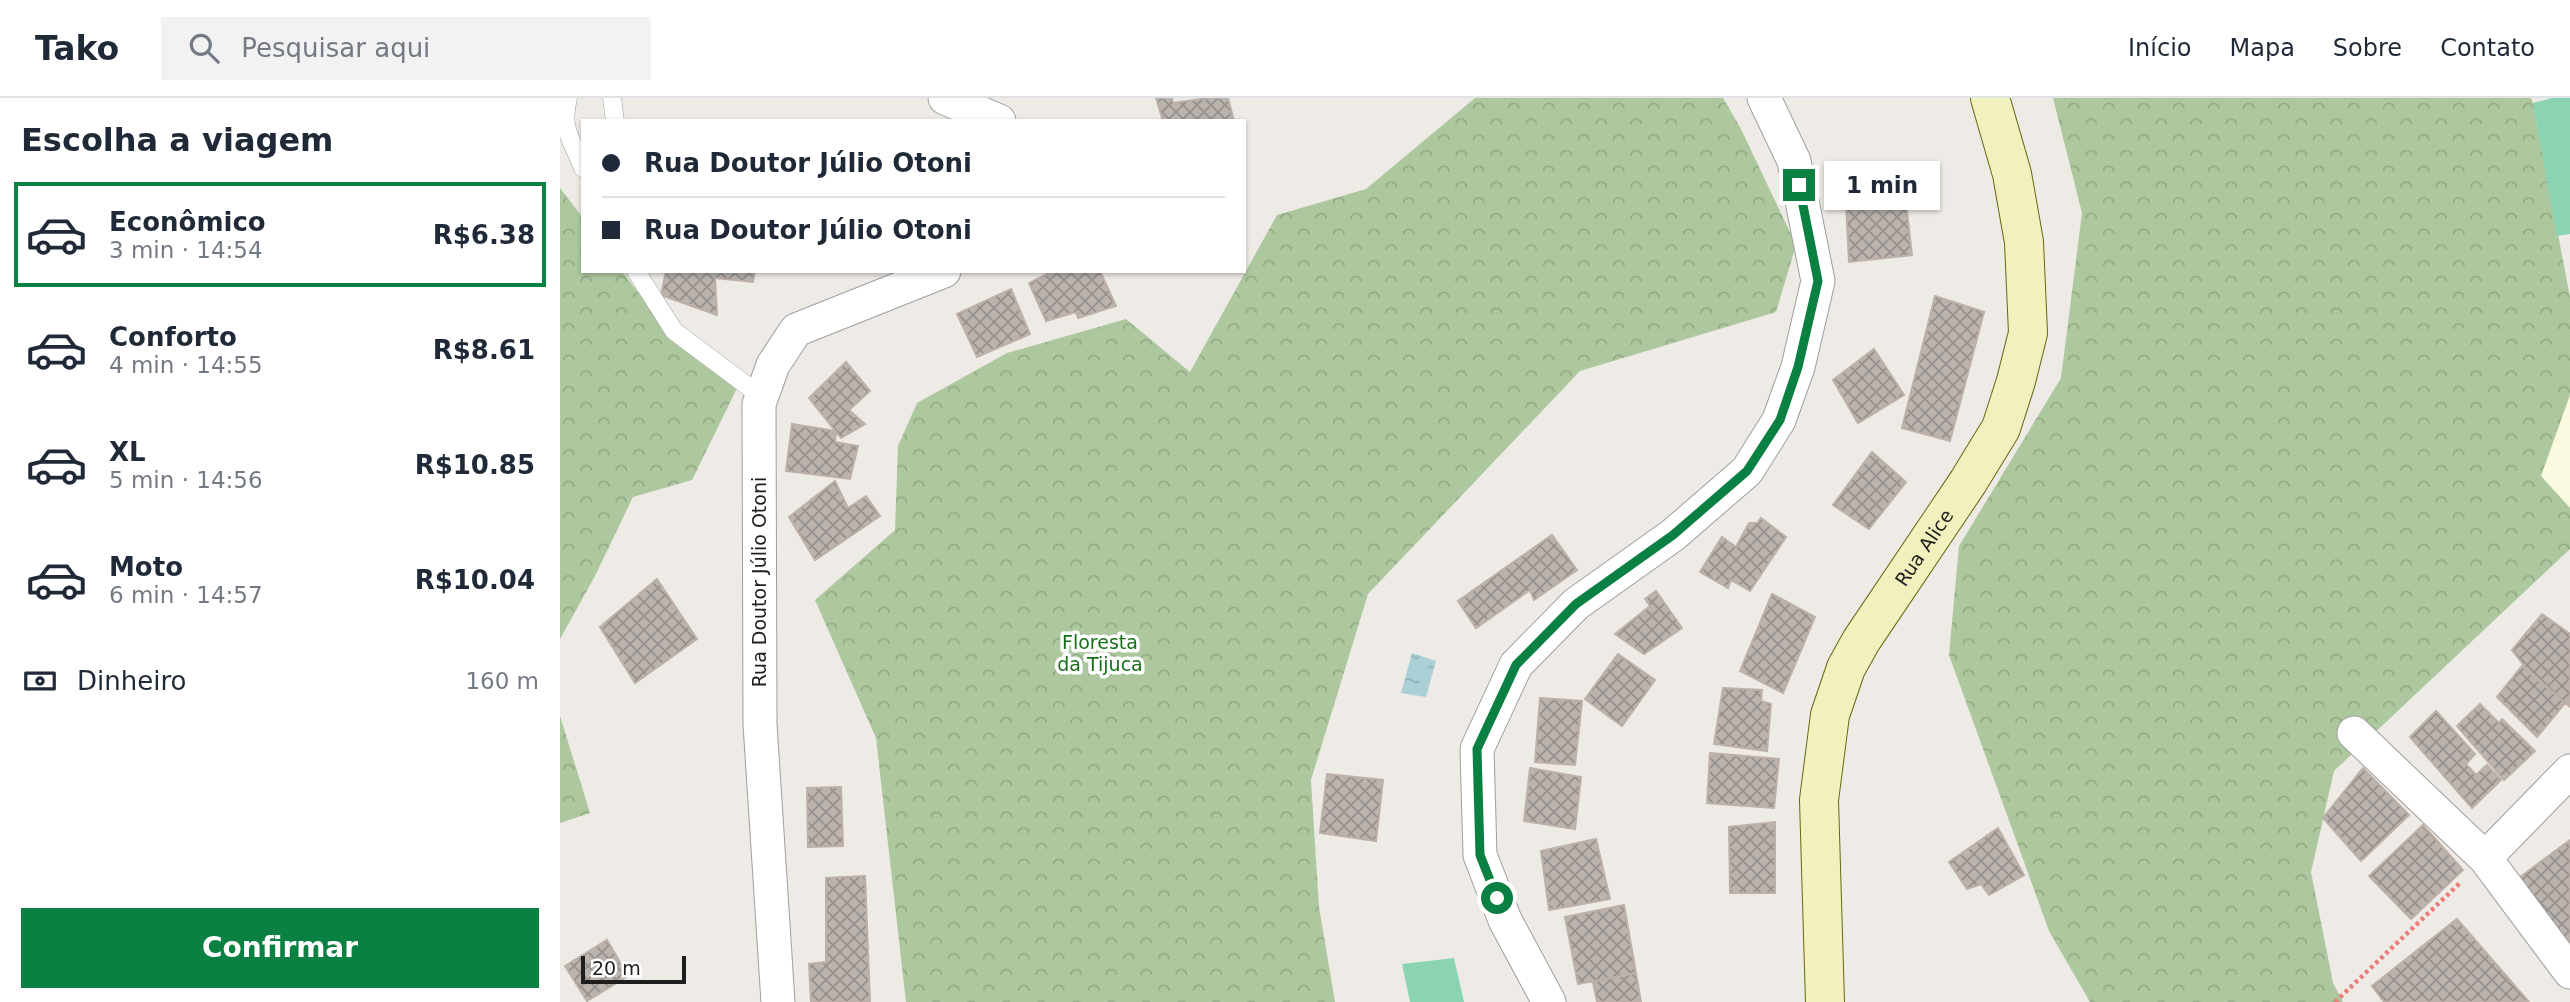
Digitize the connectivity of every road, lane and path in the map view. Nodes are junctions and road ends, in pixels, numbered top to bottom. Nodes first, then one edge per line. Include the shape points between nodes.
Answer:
1 (568, 98) edge
2 (612, 98) edge
3 (944, 98) edge
4 (1764, 98) edge
5 (1990, 98) edge
6 (615, 119) edge
7 (994, 119) edge
8 (581, 159) edge
9 (637, 273) edge
10 (939, 273) edge
11 (761, 396) junction
12 (2354, 733) dead end
13 (2570, 771) edge
14 (2485, 858) junction
15 (2570, 972) edge
16 (778, 1002) edge
17 (1549, 1002) edge
18 (1825, 1002) edge
19 (2335, 1002) edge

1 - 8 lane via 562,117 569,141
2 - 6 lane
3 - 7 street
4 - 17 street via 1794,161 1818,281 1780,420 1747,471 1673,535 1576,604 1516,665 1477,749 1480,855 1505,920
5 - 18 street, Rua Alice via 2012,174 2024,242 2028,333 2001,428 1861,641 1830,715 1819,800
9 - 11 lane via 674,331
10 - 11 street, Rua Doutor Júlio Otoni via 796,330 773,365
11 - 16 street, Rua Doutor Júlio Otoni via 760,724
12 - 14 street
13 - 14 street
14 - 15 street
14 - 19 path

